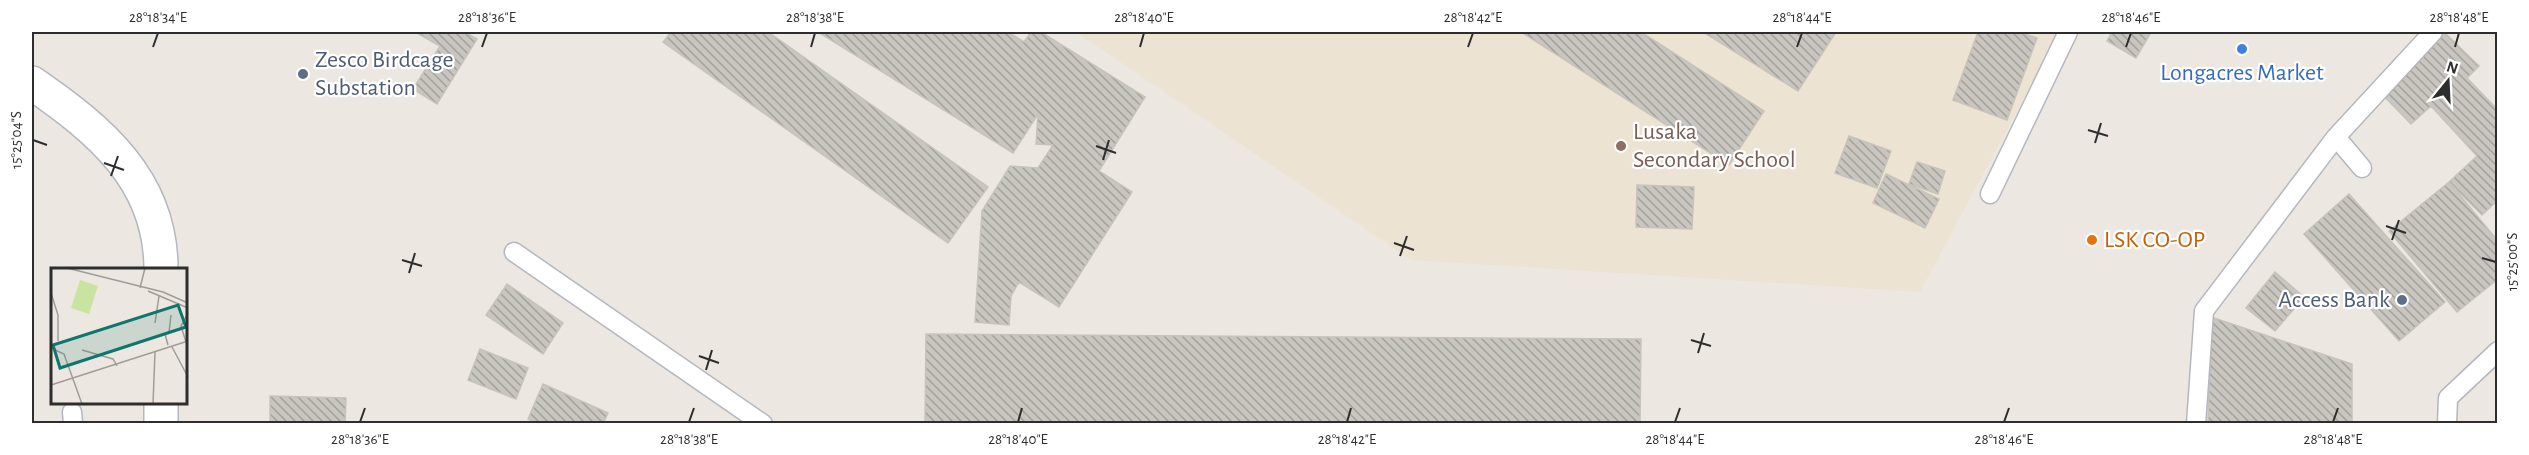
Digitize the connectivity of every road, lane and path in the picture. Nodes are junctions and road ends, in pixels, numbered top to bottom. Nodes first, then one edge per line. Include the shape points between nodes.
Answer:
1 (2068, 32) edge
2 (2433, 32) edge
3 (32, 83) edge
4 (2336, 137) junction
5 (2362, 168) dead end
6 (1990, 194) dead end
7 (514, 252) dead end
8 (161, 268) edge
9 (2498, 351) edge
10 (161, 404) edge
11 (161, 423) edge
12 (763, 423) edge
13 (2196, 423) edge
14 (2447, 423) edge

1 - 6 lane
2 - 4 lane
3 - 8 street via 114,151 141,186 155,217
4 - 5 lane
4 - 13 lane via 2204,311
7 - 12 lane
9 - 14 lane via 2448,398
10 - 11 street

